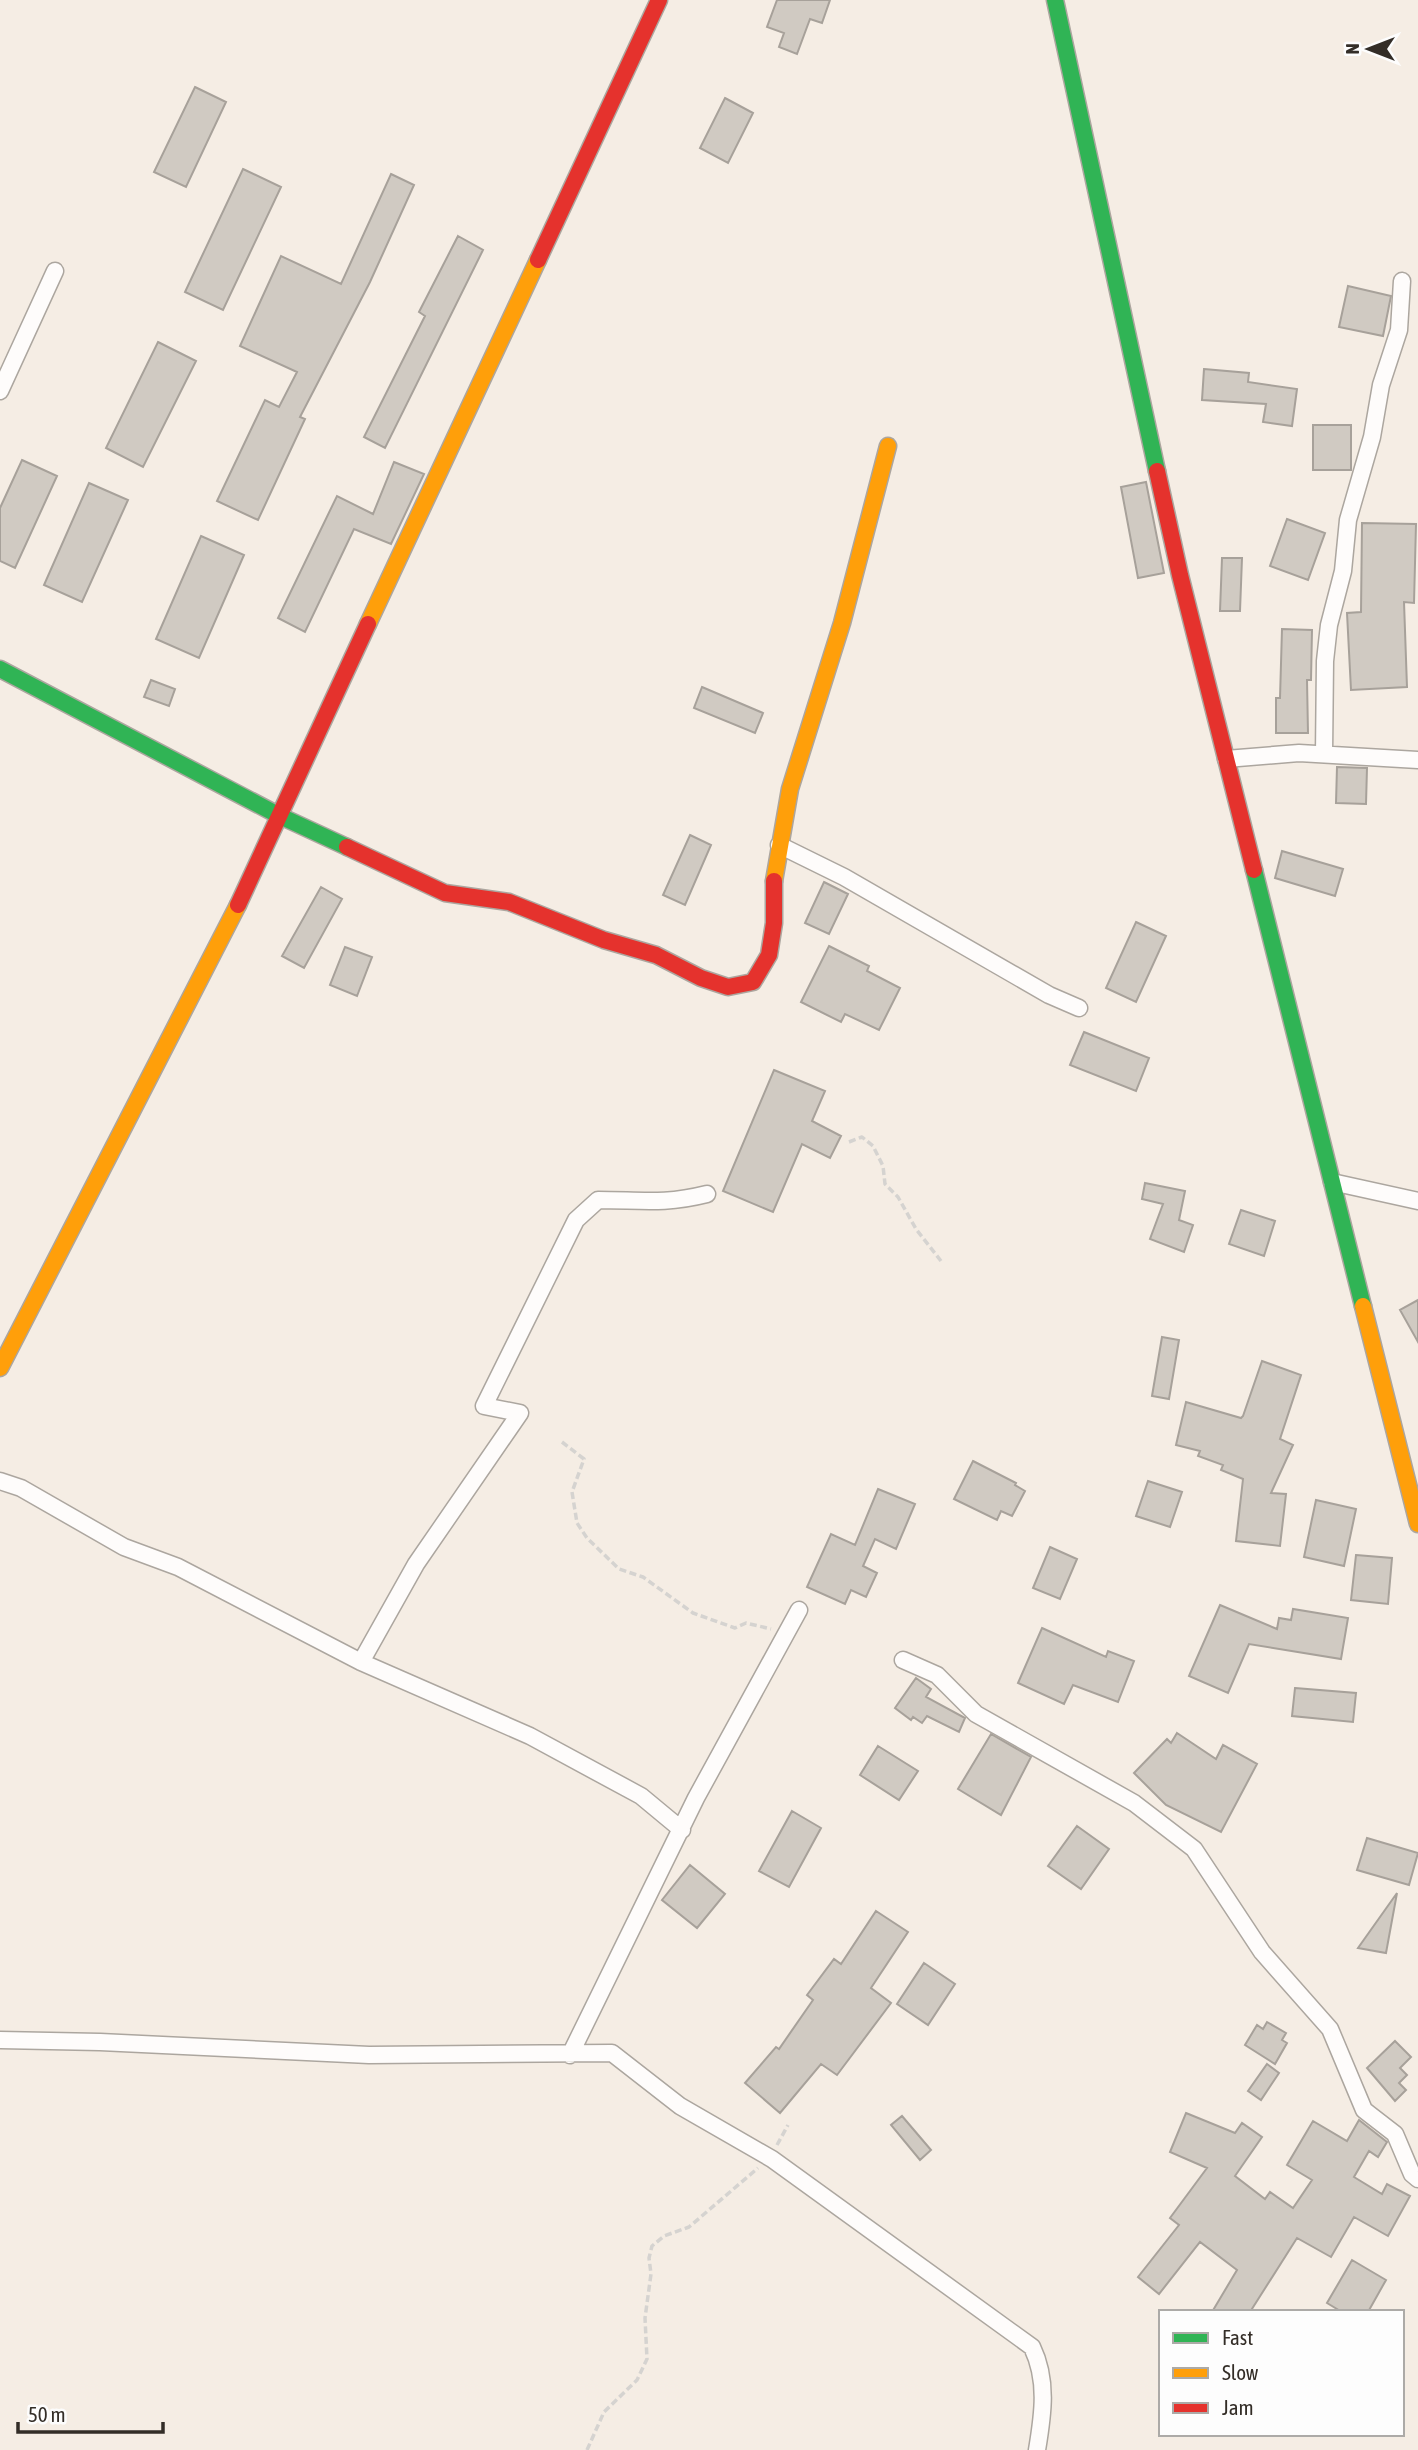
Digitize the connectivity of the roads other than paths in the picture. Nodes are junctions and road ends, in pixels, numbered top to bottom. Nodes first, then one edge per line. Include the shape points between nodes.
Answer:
1 (659, 0) edge
2 (1055, 0) edge
3 (55, 271) dead end
4 (1402, 281) dead end
5 (0, 391) edge
6 (888, 446) dead end
7 (0, 669) edge
8 (1324, 754) junction
9 (1226, 759) junction
10 (1418, 760) edge
11 (280, 816) junction
12 (779, 845) junction
13 (1079, 1008) dead end
14 (1332, 1182) junction
15 (707, 1194) dead end
16 (1418, 1202) edge
17 (0, 1368) edge
18 (0, 1481) edge
19 (1418, 1524) edge
20 (799, 1610) dead end
21 (903, 1660) dead end
22 (361, 1662) junction
23 (682, 1830) junction
24 (0, 2040) edge
25 (570, 2055) junction
26 (1418, 2179) edge
27 (1037, 2450) edge

1 - 11 street
2 - 9 street via 1180,575
3 - 5 street
4 - 8 street via 1399,330 1348,520 1343,571 1329,625
6 - 12 street via 842,623 790,789
7 - 11 street
8 - 9 street
8 - 10 street
9 - 14 street
11 - 12 street via 445,893 509,902 604,940 656,954 728,987 753,982 769,954
11 - 17 street via 218,947
12 - 13 street
14 - 16 street
14 - 19 street
15 - 22 street via 648,1203 598,1200 576,1220 484,1406 520,1413 415,1564
18 - 22 street
20 - 23 street
21 - 26 street via 937,1675 976,1714 1134,1803 1194,1849 1262,1952 1330,2029 1364,2110 1395,2134
22 - 23 street via 530,1736 641,1796
23 - 25 street
24 - 25 street via 369,2055
25 - 27 street via 612,2053 680,2106 772,2159 1032,2347 1041,2365 1043,2385

